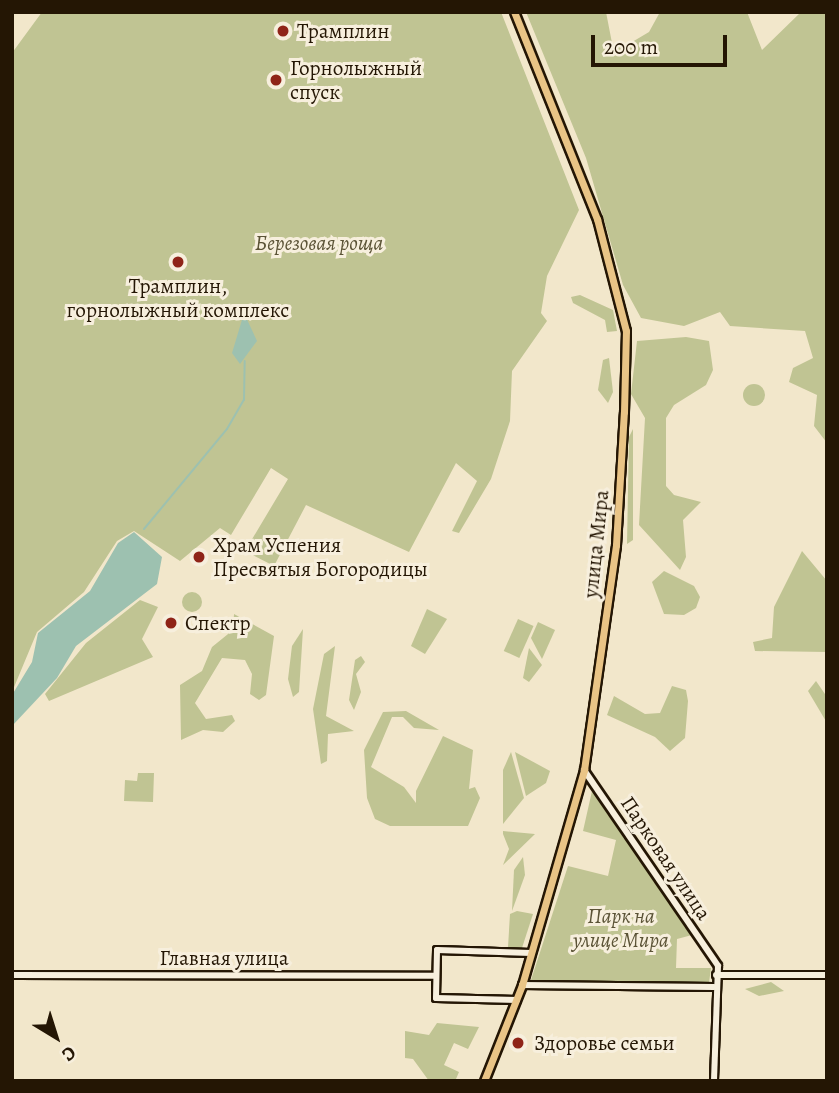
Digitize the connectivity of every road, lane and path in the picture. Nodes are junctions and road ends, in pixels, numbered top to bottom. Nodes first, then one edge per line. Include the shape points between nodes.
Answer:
1 (514, 12) edge
2 (584, 770) junction
3 (531, 953) junction
4 (12, 975) edge
5 (716, 975) junction
6 (827, 975) edge
7 (436, 976) junction
8 (522, 985) junction
9 (714, 988) junction
10 (517, 1000) junction
11 (484, 1081) edge
12 (713, 1081) edge

1 - 2 main road, улица Мира via 582,174 626,331 616,545
2 - 3 main road, улица Мира
2 - 5 street, Парковая улица via 718,966
3 - 7 street via 437,950
3 - 8 main road, улица Мира
4 - 7 street, Главная улица
5 - 6 street
5 - 9 street
7 - 10 street via 436,998
8 - 9 street
8 - 10 main road, улица Мира
9 - 12 street
10 - 11 main road, улица Мира

